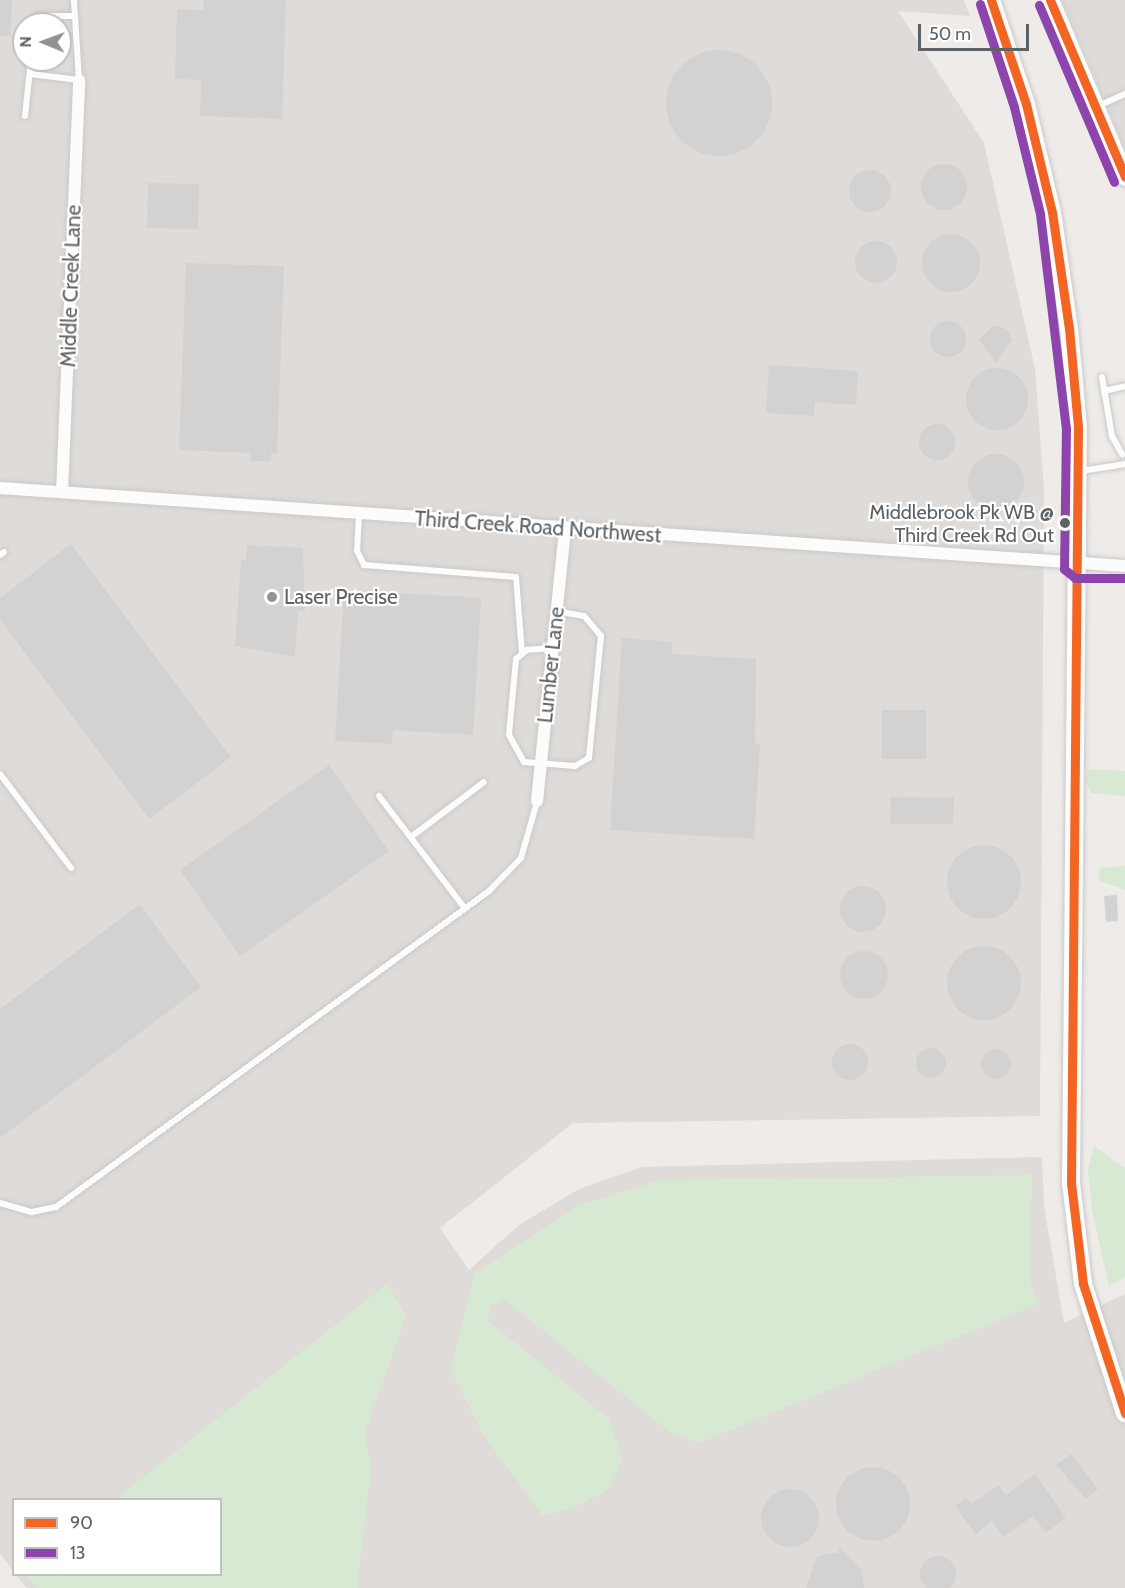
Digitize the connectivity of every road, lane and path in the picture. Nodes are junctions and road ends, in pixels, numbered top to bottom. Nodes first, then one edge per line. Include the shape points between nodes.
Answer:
1 (75, 0) edge
2 (979, 0) edge
3 (991, 0) edge
4 (1050, 0) edge
5 (74, 16) joint
6 (1007, 47) junction
7 (30, 74) joint
8 (79, 80) junction
9 (1125, 94) edge
10 (1098, 106) junction
11 (25, 116) dead end
12 (1125, 177) edge
13 (1102, 377) dead end
14 (1125, 386) edge
15 (1104, 391) junction
16 (1123, 454) edge
17 (1125, 464) edge
18 (1077, 472) junction
19 (0, 488) edge
20 (62, 492) junction
21 (359, 514) junction
22 (565, 529) junction
23 (1076, 566) junction
24 (1125, 566) edge
25 (556, 611) junction
26 (553, 648) junction
27 (522, 653) junction
28 (541, 765) junction
29 (0, 774) edge
30 (484, 782) dead end
31 (379, 796) dead end
32 (537, 801) joint
33 (411, 837) junction
34 (71, 868) dead end
35 (464, 907) junction
36 (0, 1203) edge
37 (1125, 1413) edge

1 - 5 lane
2 - 6 main road
3 - 6 main road
4 - 10 main road
5 - 8 lane
6 - 18 main road via 1052,212 1069,328
7 - 8 lane
7 - 11 lane
8 - 20 street, Middle Creek Lane
9 - 10 lane
10 - 12 main road
13 - 15 lane
14 - 15 lane
15 - 16 lane via 1112,435
16 - 17 lane
17 - 18 lane
18 - 23 main road
19 - 20 street, Third Creek Road Northwest
20 - 21 street, Third Creek Road Northwest
21 - 22 street, Third Creek Road Northwest
21 - 27 lane via 357,551 364,565 516,577
22 - 23 street, Third Creek Road Northwest
22 - 25 street, Lumber Lane
23 - 24 street, Third Creek Road Northwest
23 - 37 main road via 1071,1183 1083,1284
25 - 26 street, Lumber Lane
25 - 28 lane via 584,616 599,630 594,727 584,763
26 - 27 lane
26 - 28 street, Lumber Lane
27 - 28 lane via 513,666 509,735 524,762
28 - 32 street, Lumber Lane
29 - 34 lane
30 - 33 lane
31 - 33 lane
32 - 35 lane via 521,858
33 - 35 lane
35 - 36 lane via 56,1208 32,1212

